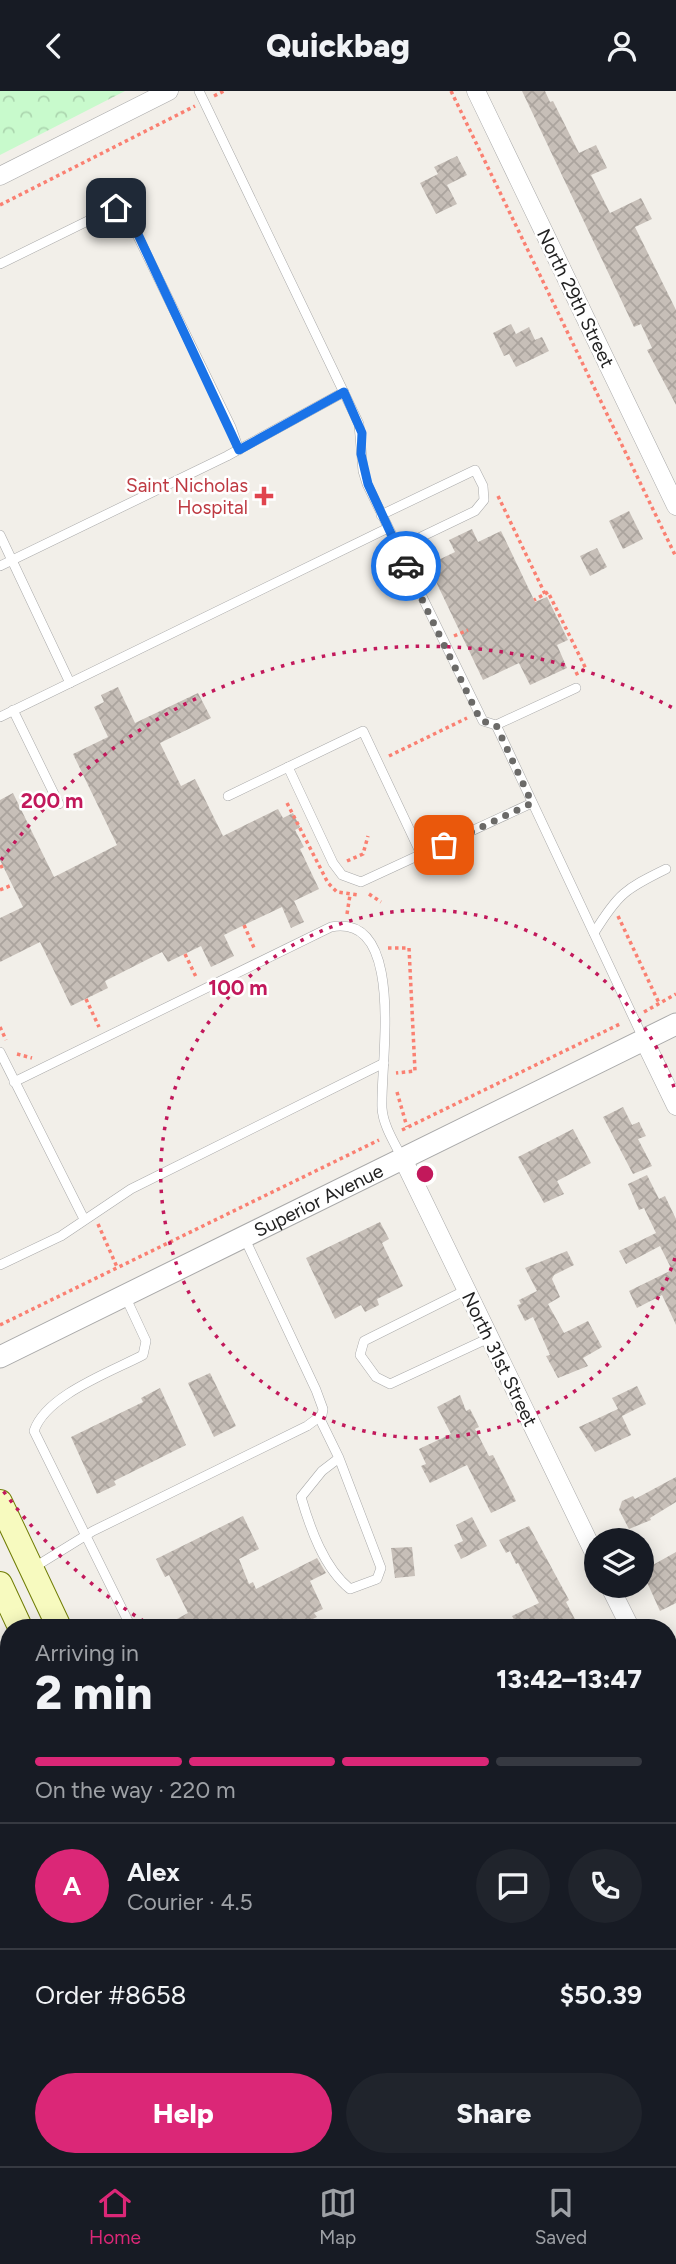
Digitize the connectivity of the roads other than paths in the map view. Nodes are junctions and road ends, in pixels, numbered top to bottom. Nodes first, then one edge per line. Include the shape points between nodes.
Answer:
1 (169, 91) edge
2 (199, 91) edge
3 (476, 91) edge
4 (0, 176) edge
5 (0, 264) edge
6 (344, 392) junction
7 (239, 450) junction
8 (676, 506) edge
9 (382, 515) junction
10 (388, 528) junction
11 (0, 535) edge
12 (398, 548) junction
13 (12, 561) junction
14 (0, 566) edge
15 (70, 683) junction
16 (576, 688) dead end
17 (13, 710) junction
18 (0, 717) edge
19 (496, 725) junction
20 (288, 767) junction
21 (228, 796) dead end
22 (532, 803) junction
23 (60, 804) dead end
24 (422, 856) junction
25 (666, 869) dead end
26 (594, 933) junction
27 (676, 1024) edge
28 (644, 1040) junction
29 (0, 1052) edge
30 (384, 1063) junction
31 (14, 1081) junction
32 (676, 1106) edge
33 (402, 1159) junction
34 (84, 1219) junction
35 (244, 1237) junction
36 (0, 1265) edge
37 (466, 1290) junction
38 (125, 1296) junction
39 (489, 1338) junction
40 (0, 1357) edge
41 (319, 1417) junction
42 (339, 1458) junction
43 (0, 1502) edge
44 (584, 1532) edge
45 (84, 1535) junction
46 (32, 1569) junction
47 (0, 1584) edge
48 (616, 1598) edge
49 (16, 1619) edge
50 (55, 1619) edge
51 (127, 1619) edge
52 (626, 1619) edge

1 - 4 street
2 - 6 lane
3 - 8 street, North 29th Street
5 - 7 lane via 110,210 125,210
6 - 7 lane
6 - 9 lane via 359,424 363,471
7 - 13 lane
9 - 10 lane
9 - 12 lane via 475,470 481,481 485,493 480,507
10 - 12 lane
10 - 15 lane
11 - 13 lane
12 - 19 lane via 477,713 482,721
13 - 14 lane
13 - 15 lane
15 - 17 lane
16 - 19 lane
17 - 18 lane
17 - 23 lane
19 - 22 lane
20 - 21 lane
20 - 24 lane via 336,867 350,880 361,883
20 - 24 lane via 363,731
22 - 24 lane
22 - 26 lane
25 - 26 lane via 626,888
26 - 28 lane
27 - 28 street, Superior Avenue
28 - 32 street
28 - 33 street, Superior Avenue
29 - 31 lane
30 - 31 lane via 379,957 367,936 344,925 331,927
30 - 33 lane via 382,1110
30 - 34 lane via 131,1189
31 - 34 lane
33 - 35 street, Superior Avenue
33 - 37 street, North 31st Street
34 - 36 lane
35 - 38 street, Superior Avenue
35 - 41 lane via 316,1390 323,1409
37 - 39 street, North 31st Street
37 - 39 lane via 364,1341 360,1355 376,1377 390,1384
38 - 40 street, Superior Avenue
38 - 45 lane via 146,1341 143,1355 62,1398 39,1417 34,1431
39 - 44 street, North 31st Street
41 - 42 lane
41 - 45 lane
42 - 42 lane via 321,1471 301,1497 338,1579 350,1589 377,1579 381,1568
43 - 46 main road
45 - 46 lane
45 - 51 lane
46 - 50 main road
47 - 49 main road
48 - 52 street

